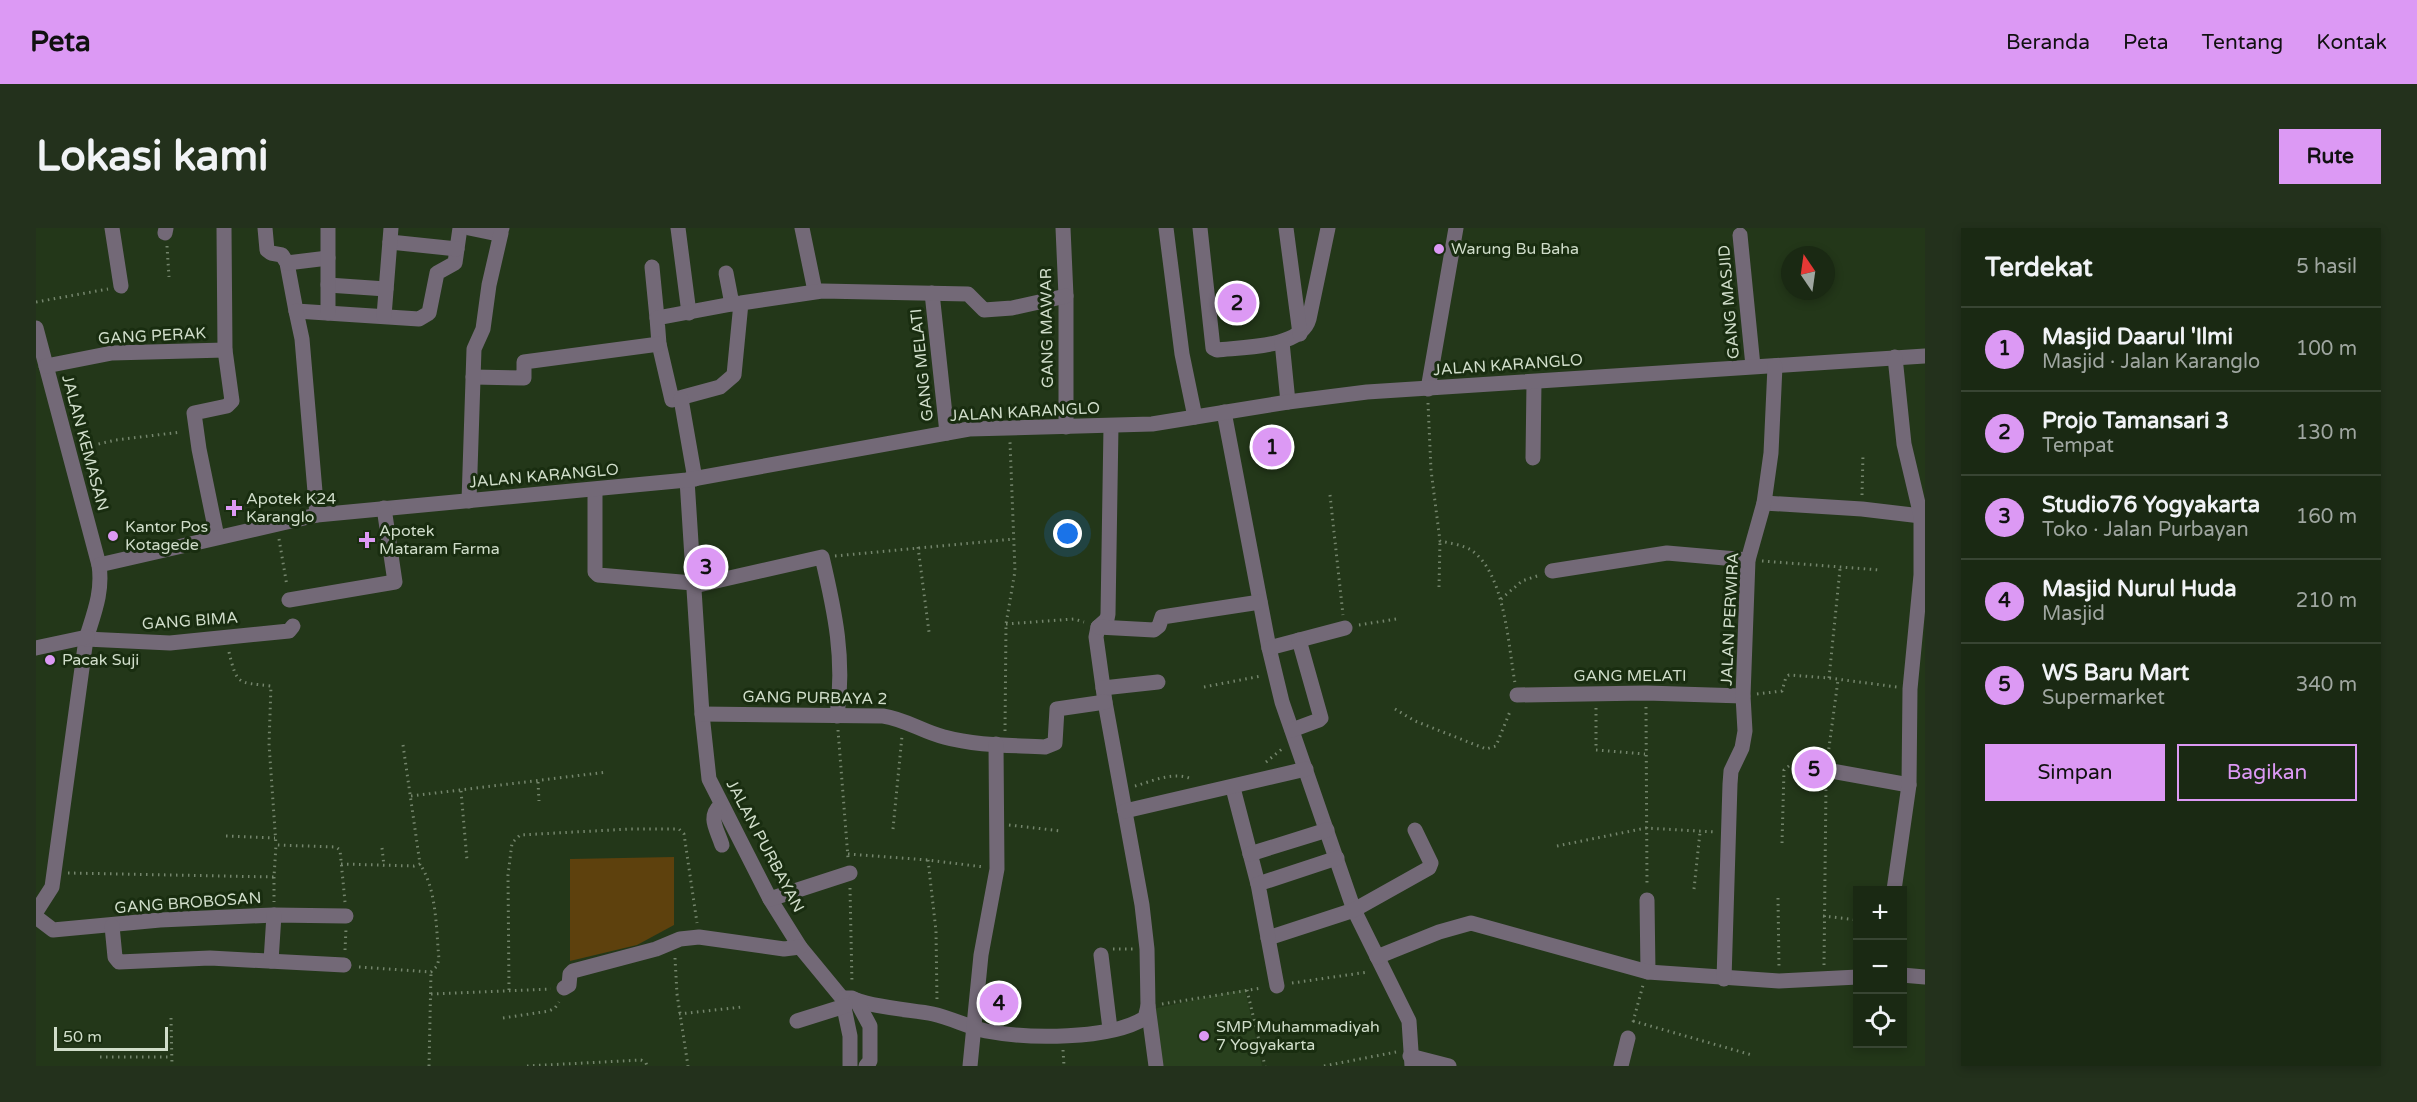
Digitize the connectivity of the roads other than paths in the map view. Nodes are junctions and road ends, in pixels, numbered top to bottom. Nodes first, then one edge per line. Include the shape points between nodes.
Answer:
1 (112, 228) edge
2 (224, 228) edge
3 (265, 228) edge
4 (328, 228) edge
5 (460, 228) edge
6 (469, 228) edge
7 (678, 228) edge
8 (802, 228) edge
9 (1063, 228) edge
10 (1166, 228) edge
11 (1200, 228) edge
12 (1286, 228) edge
13 (1328, 228) edge
14 (1456, 228) edge
15 (501, 230) edge
16 (391, 235) edge
17 (1740, 236) dead end
18 (457, 249) junction
19 (328, 258) junction
20 (288, 263) junction
21 (652, 267) dead end
22 (726, 273) dead end
23 (328, 285) junction
24 (121, 286) road end
25 (386, 289) junction
26 (815, 291) junction
27 (932, 293) junction
28 (1066, 296) junction
29 (737, 304) junction
30 (296, 311) junction
31 (328, 313) junction
32 (688, 313) junction
33 (384, 316) junction
34 (657, 318) junction
35 (36, 328) edge
36 (1300, 334) junction
37 (1282, 342) junction
38 (659, 344) junction
39 (225, 350) junction
40 (1925, 356) edge
41 (1895, 357) junction
42 (46, 366) junction
43 (1753, 366) junction
44 (1775, 366) junction
45 (473, 377) junction
46 (1534, 382) junction
47 (1428, 389) junction
48 (681, 399) junction
49 (1288, 402) junction
50 (1224, 412) junction
51 (1196, 417) junction
52 (1111, 426) junction
53 (1066, 428) junction
54 (947, 433) junction
55 (1533, 458) dead end
56 (691, 480) junction
57 (595, 490) junction
58 (469, 501) junction
59 (1764, 503) junction
60 (384, 508) junction
61 (317, 515) junction
62 (1921, 516) junction
63 (217, 537) junction
64 (1748, 560) junction
65 (99, 565) junction
66 (1552, 571) road end
67 (694, 585) junction
68 (289, 600) road end
69 (1260, 602) junction
70 (293, 626) dead end
71 (1345, 628) road end
72 (1097, 632) junction
73 (87, 638) junction
74 (1299, 640) junction
75 (36, 648) edge
76 (1269, 648) junction
77 (1158, 682) dead end
78 (1104, 695) junction
79 (1517, 695) road end
80 (1743, 696) junction
81 (702, 714) junction
82 (837, 716) junction
83 (1294, 733) junction
84 (996, 744) junction
85 (1306, 769) junction
86 (1826, 770) road end
87 (1909, 785) junction
88 (1233, 788) junction
89 (721, 805) junction
90 (1125, 812) junction
91 (1327, 830) junction
92 (1415, 830) dead end
93 (722, 845) dead end
94 (1250, 854) junction
95 (1337, 858) junction
96 (850, 873) road end
97 (1258, 885) junction
98 (1895, 886) edge
99 (770, 899) junction
100 (1647, 900) road end
101 (1354, 910) junction
102 (36, 912) edge
103 (274, 915) junction
104 (346, 916) road end
105 (36, 917) edge
106 (112, 926) junction
107 (1268, 938) junction
108 (800, 947) junction
109 (1102, 952) road end
110 (1377, 957) junction
111 (271, 961) junction
112 (344, 965) road end
113 (1648, 972) junction
114 (1907, 975) edge
115 (1853, 977) edge
116 (1925, 977) edge
117 (1724, 979) junction
118 (1277, 986) dead end
119 (564, 988) road end
120 (849, 1000) junction
121 (1148, 1006) junction
122 (797, 1021) dead end
123 (973, 1028) junction
124 (1110, 1029) junction
125 (1628, 1038) road end
126 (1411, 1057) edge
127 (850, 1066) edge
128 (866, 1066) edge
129 (970, 1066) edge
130 (1156, 1066) edge
131 (1449, 1066) edge
132 (1621, 1066) edge

1 - 24 street
2 - 39 street
3 - 20 street via 267,250 282,255
4 - 19 street
5 - 18 street
6 - 15 street
7 - 32 street
8 - 26 street
9 - 28 street, GANG MAWAR
10 - 51 street via 1182,354
11 - 37 street via 1213,348
12 - 36 street
13 - 36 street via 1309,319
14 - 47 street
15 - 45 street via 483,329 474,349
16 - 18 street
16 - 25 street
17 - 43 street, GANG MASJID
18 - 33 street via 455,264 437,273 429,313 419,319
19 - 20 street
19 - 23 street
20 - 30 street
21 - 34 street
22 - 29 street
23 - 25 street
23 - 31 street
25 - 33 street
26 - 27 street
26 - 29 street
27 - 28 street via 968,294 984,309 1012,308
27 - 54 street, GANG MELATI
28 - 53 street, GANG MAWAR
29 - 32 street
29 - 48 street via 734,375 720,387
30 - 31 street
30 - 61 street via 302,339
31 - 33 street
32 - 34 street
34 - 38 street
35 - 42 street, JALAN KEMASAN
36 - 37 street
37 - 49 street
38 - 45 street via 526,361 524,378
38 - 48 street via 670,398
39 - 42 street, GANG PERAK via 112,353
39 - 63 street via 232,401 195,412
40 - 41 street, JALAN KARANGLO
41 - 44 street, JALAN KARANGLO
41 - 62 street via 1904,444
42 - 65 street, JALAN KEMASAN
43 - 44 street, JALAN KARANGLO
43 - 46 street, JALAN KARANGLO
44 - 59 street, JALAN PERWIRA
45 - 58 street
46 - 47 street, JALAN KARANGLO
46 - 55 street
47 - 49 street, JALAN KARANGLO
48 - 56 street, JALAN PURBAYAN
49 - 50 street, JALAN KARANGLO
50 - 51 street, JALAN KARANGLO
50 - 69 street
51 - 52 street, JALAN KARANGLO
52 - 53 street, JALAN KARANGLO
52 - 72 street via 1108,614
53 - 54 street, JALAN KARANGLO via 969,429
54 - 56 street, JALAN KARANGLO
56 - 57 street, JALAN KARANGLO
56 - 67 street, JALAN PURBAYAN
57 - 58 street, JALAN KARANGLO
57 - 67 street via 598,575
58 - 60 street, JALAN KARANGLO
59 - 62 street
59 - 64 street, JALAN PERWIRA
60 - 61 street, JALAN KARANGLO
60 - 68 street via 395,582
61 - 63 street, JALAN KARANGLO
62 - 87 street via 1921,575 1910,689
63 - 65 street, JALAN KARANGLO
64 - 66 street via 1667,553
64 - 80 street, JALAN PERWIRA
65 - 73 street, JALAN KEMASAN via 101,590
67 - 81 street, JALAN PURBAYAN
67 - 82 street via 822,557 839,634
69 - 72 street via 1162,617 1154,630
69 - 76 street
70 - 73 street, GANG BIMA via 289,631 170,643
71 - 74 street
72 - 78 street
73 - 75 street, GANG BIMA
73 - 102 street, JALAN KEMASAN via 55,872 52,887
74 - 76 street
74 - 83 street via 1321,718
76 - 83 street
77 - 78 street
78 - 84 street, GANG PURBAYA 2 via 1057,709 1055,743 1050,747
78 - 90 street
79 - 80 street, GANG MELATI
80 - 117 street, JALAN PERWIRA via 1742,748 1731,771
81 - 82 street, GANG PURBAYA 2
81 - 89 street, JALAN PURBAYAN via 709,779
82 - 84 street, GANG PURBAYA 2 via 883,716 944,737
83 - 85 street
84 - 123 street via 997,869
85 - 88 street
85 - 91 street
86 - 87 street
87 - 98 street
88 - 90 street
88 - 94 street
89 - 93 street via 713,816
89 - 99 street, JALAN PURBAYAN
90 - 121 street via 1142,905
91 - 94 street
91 - 95 street
92 - 101 street via 1430,858 1429,868
94 - 97 street
95 - 97 street
95 - 101 street
96 - 99 street
97 - 107 street
99 - 108 street, JALAN PURBAYAN
100 - 113 street
101 - 107 street
101 - 110 street
103 - 104 street, GANG BROBOSAN
103 - 106 street, GANG BROBOSAN
103 - 111 street
105 - 106 street, GANG BROBOSAN via 53,930
106 - 111 street via 119,962 210,958
107 - 118 street
108 - 119 street via 784,950 686,938 573,971 569,985
108 - 120 street, JALAN PURBAYAN
109 - 124 street
110 - 113 street via 1471,923
110 - 126 street via 1409,1021
111 - 112 street
113 - 117 street
114 - 116 street
115 - 117 street
120 - 122 street
120 - 123 street via 937,1015
120 - 127 street
120 - 128 street, JALAN PURBAYAN via 870,1026 870,1061
121 - 124 street via 1145,1018 1137,1023
121 - 130 street
123 - 124 street via 1052,1036
123 - 129 street
125 - 132 street
126 - 131 street

